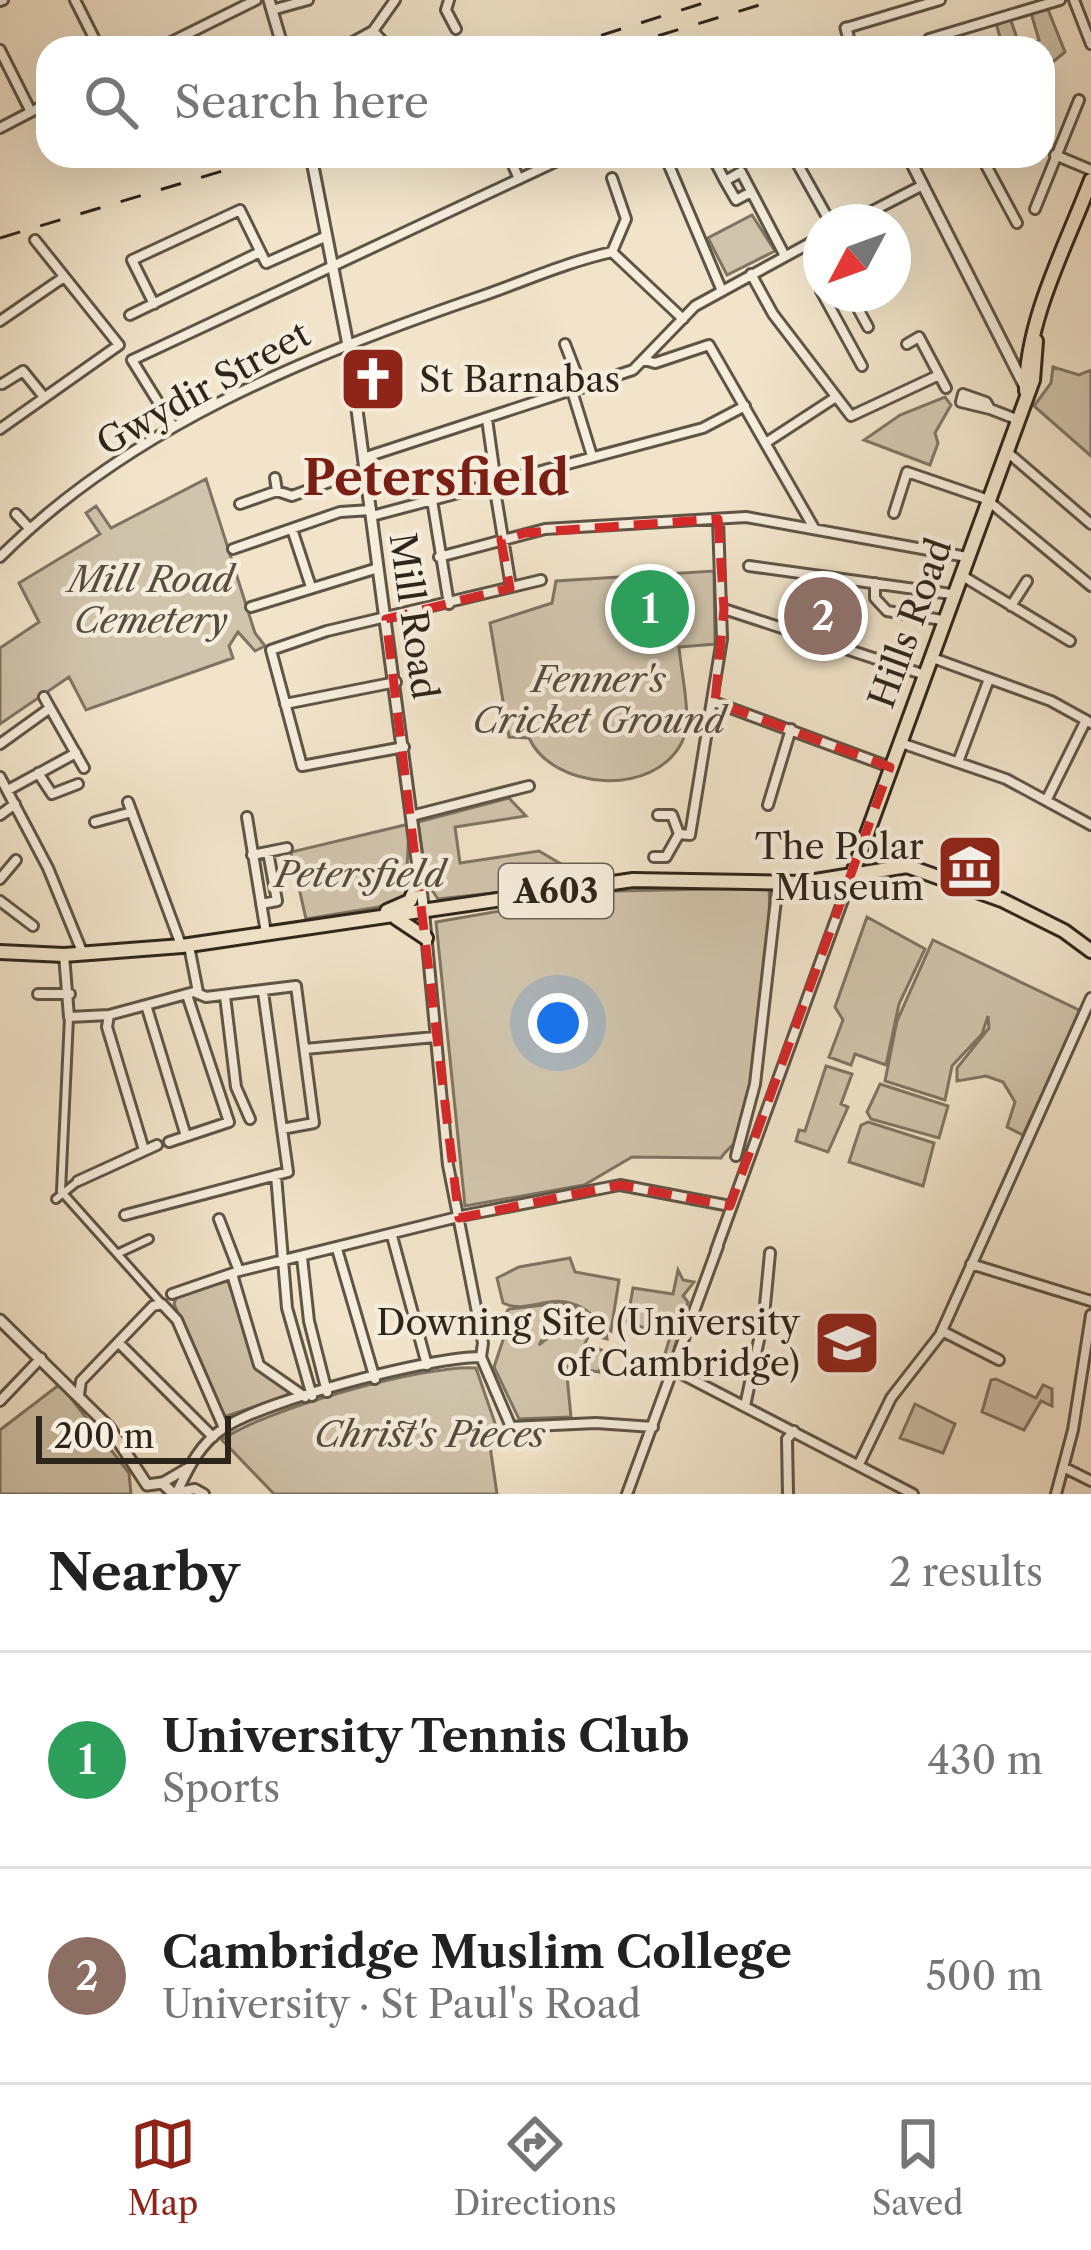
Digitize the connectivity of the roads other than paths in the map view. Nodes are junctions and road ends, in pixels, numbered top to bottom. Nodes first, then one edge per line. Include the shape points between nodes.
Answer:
1 (75, 0) edge
2 (256, 0) edge
3 (308, 0) edge
4 (395, 0) edge
5 (449, 0) edge
6 (940, 0) edge
7 (1060, 0) edge
8 (1073, 0) edge
9 (271, 5) edge
10 (846, 28) joint
11 (456, 29) dead end
12 (373, 31) junction
13 (93, 36) edge
14 (183, 36) edge
15 (280, 36) edge
16 (365, 36) edge
17 (378, 36) edge
18 (848, 36) edge
19 (939, 36) edge
20 (1091, 44) edge
21 (0, 50) edge
22 (1080, 99) dead end
23 (36, 110) edge
24 (31, 112) junction
25 (0, 128) edge
26 (1055, 155) joint
27 (314, 168) edge
28 (514, 168) edge
29 (542, 168) edge
30 (670, 168) edge
31 (718, 168) edge
32 (800, 168) edge
33 (914, 168) edge
34 (987, 168) edge
35 (1050, 168) edge
36 (1091, 170) edge
37 (611, 178) dead end
38 (518, 179) junction
39 (1091, 180) edge
40 (725, 181) junction
41 (923, 185) junction
42 (751, 192) junction
43 (820, 204) edge
44 (886, 204) edge
45 (1035, 209) dead end
46 (1017, 223) dead end
47 (329, 239) junction
48 (35, 240) dead end
49 (803, 247) edge
50 (260, 252) junction
51 (612, 252) junction
52 (785, 256) junction
53 (332, 262) junction
54 (752, 274) junction
55 (64, 278) junction
56 (722, 291) junction
57 (154, 304) junction
58 (832, 312) edge
59 (860, 312) edge
60 (130, 315) dead end
61 (683, 319) junction
62 (0, 321) edge
63 (868, 327) dead end
64 (1004, 340) junction
65 (1036, 341) junction
66 (348, 343) junction
67 (565, 344) dead end
68 (907, 344) dead end
69 (644, 360) junction
70 (862, 366) dead end
71 (1023, 373) junction
72 (939, 375) junction
73 (2, 384) edge
74 (946, 388) dead end
75 (577, 390) junction
76 (44, 397) junction
77 (836, 397) junction
78 (745, 406) junction
79 (990, 409) dead end
80 (487, 419) junction
81 (1016, 419) junction
82 (173, 427) junction
83 (0, 429) edge
84 (766, 442) junction
85 (1005, 450) junction
86 (592, 456) junction
87 (364, 464) junction
88 (275, 478) dead end
89 (495, 484) junction
90 (277, 491) junction
91 (986, 499) junction
92 (432, 500) junction
93 (240, 504) dead end
94 (371, 513) junction
95 (894, 513) dead end
96 (16, 514) dead end
97 (718, 519) junction
98 (1091, 524) edge
99 (814, 528) junction
100 (30, 529) junction
101 (292, 529) junction
102 (501, 540) junction
103 (232, 549) dead end
104 (0, 557) edge
105 (439, 557) junction
106 (967, 557) junction
107 (748, 566) dead end
108 (380, 568) junction
109 (959, 574) junction
110 (541, 580) dead end
111 (1027, 581) dead end
112 (875, 583) junction
113 (1091, 586) edge
114 (311, 587) junction
115 (511, 587) junction
116 (951, 594) junction
117 (449, 604) junction
118 (1011, 606) junction
119 (251, 607) dead end
120 (724, 609) junction
121 (386, 620) junction
122 (942, 620) junction
123 (1070, 640) dead end
124 (928, 657) junction
125 (922, 674) junction
126 (989, 680) junction
127 (397, 682) junction
128 (44, 697) dead end
129 (714, 702) junction
130 (285, 704) junction
131 (50, 708) junction
132 (1089, 721) edge
133 (791, 729) junction
134 (898, 742) junction
135 (0, 744) edge
136 (406, 746) junction
137 (76, 753) junction
138 (958, 762) junction
139 (890, 767) junction
140 (84, 768) dead end
141 (38, 773) junction
142 (0, 776) edge
143 (78, 784) dead end
144 (529, 786) dead end
145 (8, 790) junction
146 (1047, 799) junction
147 (15, 804) junction
148 (769, 805) dead end
149 (0, 814) edge
150 (415, 815) junction
151 (658, 815) dead end
152 (247, 817) dead end
153 (95, 822) dead end
154 (1091, 825) edge
155 (685, 835) junction
156 (287, 848) dead end
157 (268, 852) junction
158 (252, 855) junction
159 (654, 856) dead end
160 (16, 860) dead end
161 (852, 874) junction
162 (420, 878) junction
163 (0, 879) edge
164 (778, 883) junction
165 (0, 901) edge
166 (261, 904) junction
167 (424, 912) junction
168 (395, 917) junction
169 (346, 923) junction
170 (33, 926) dead end
171 (266, 934) junction
172 (426, 938) junction
173 (185, 946) junction
174 (1090, 947) edge
175 (83, 954) junction
176 (0, 955) edge
177 (64, 955) junction
178 (198, 992) junction
179 (263, 992) junction
180 (38, 994) dead end
181 (70, 994) junction
182 (225, 996) junction
183 (1091, 998) edge
184 (190, 1002) junction
185 (146, 1005) junction
186 (109, 1015) junction
187 (69, 1017) junction
188 (435, 1037) junction
189 (304, 1048) junction
190 (250, 1119) dead end
191 (283, 1129) junction
192 (186, 1136) junction
193 (169, 1142) dead end
194 (157, 1145) dead end
195 (144, 1150) junction
196 (736, 1156) dead end
197 (276, 1175) junction
198 (78, 1181) joint
199 (59, 1195) junction
200 (729, 1209) junction
201 (125, 1215) dead end
202 (459, 1218) junction
203 (219, 1219) dead end
204 (392, 1236) junction
205 (149, 1239) dead end
206 (337, 1249) junction
207 (770, 1253) dead end
208 (118, 1254) junction
209 (302, 1257) junction
210 (283, 1260) junction
211 (971, 1264) junction
212 (235, 1273) junction
213 (172, 1294) dead end
214 (1089, 1301) edge
215 (162, 1304) junction
216 (1091, 1315) edge
217 (0, 1320) edge
218 (942, 1331) junction
219 (119, 1343) junction
220 (43, 1357) junction
221 (482, 1358) junction
222 (999, 1360) dead end
223 (427, 1366) junction
224 (674, 1370) junction
225 (375, 1379) junction
226 (327, 1392) junction
227 (79, 1396) junction
228 (308, 1396) junction
229 (0, 1400) edge
230 (745, 1406) junction
231 (653, 1427) junction
232 (224, 1428) junction
233 (794, 1431) junction
234 (213, 1437) junction
235 (859, 1464) junction
236 (187, 1468) junction
237 (1065, 1468) junction
238 (1091, 1481) edge
239 (162, 1483) junction
240 (144, 1490) edge
241 (199, 1492) edge
242 (175, 1494) edge
243 (627, 1494) edge
244 (788, 1494) edge
245 (913, 1494) edge
246 (1056, 1494) edge

1 - 13 street
2 - 14 street
3 - 9 street
4 - 12 street
5 - 11 street
6 - 10 street
7 - 19 street
8 - 20 street
9 - 15 street
10 - 18 street
12 - 16 street
12 - 17 street
21 - 24 street
22 - 26 street
23 - 24 street
24 - 25 street
26 - 36 street
27 - 47 street, Mill Road
28 - 38 street
29 - 38 street
30 - 56 street
31 - 40 street
32 - 43 street
33 - 41 street
34 - 46 street
35 - 45 street
37 - 51 street via 626,219
38 - 53 street
39 - 65 main road, Hills Road
40 - 42 street via 736,200
40 - 42 street via 741,172
41 - 44 street
41 - 64 street
42 - 52 street
47 - 50 street via 266,262
47 - 53 street, Mill Road
48 - 55 street
49 - 52 street
50 - 57 street
50 - 57 street via 240,210 132,260
51 - 61 street
51 - 66 street, Gwydir Street
52 - 54 street
53 - 66 street, Mill Road
53 - 82 street via 132,360
54 - 56 street
54 - 77 street
55 - 62 street
55 - 76 street via 118,345
56 - 61 street
57 - 60 street
58 - 70 street
59 - 63 street
61 - 69 street
64 - 65 street via 1019,353
64 - 71 street
65 - 71 main road, Hills Road
65 - 71 main road, Hills Road
66 - 82 street, Gwydir Street
66 - 87 street, Mill Road
67 - 75 street
68 - 72 street via 919,337
69 - 75 street
69 - 78 street via 709,345
71 - 81 main road, Hills Road
72 - 74 street
72 - 77 street via 851,416
73 - 76 street via 23,371
75 - 80 street
75 - 86 street
76 - 83 street
77 - 84 street
78 - 84 street
78 - 86 street via 710,426
79 - 81 street
80 - 87 street
80 - 89 street
81 - 85 main road, Hills Road
82 - 100 street, Gwydir Street
84 - 99 street
85 - 91 main road, Hills Road
85 - 98 street
86 - 89 street
87 - 90 street via 292,496
87 - 94 street, Mill Road
88 - 90 street
89 - 92 street
89 - 102 street
90 - 93 street
91 - 95 street via 908,472
91 - 106 main road, Hills Road
91 - 113 street
92 - 94 street
92 - 105 street
94 - 101 street via 340,512
94 - 108 street, Mill Road
96 - 100 street
97 - 99 street
97 - 102 street via 545,529
97 - 120 street
99 - 106 street
100 - 104 street, Gwydir Street
101 - 103 street
101 - 114 street
102 - 105 street
102 - 115 street
105 - 117 street
106 - 109 main road, Hills Road
107 - 112 street
108 - 114 street
108 - 121 street, Mill Road
109 - 116 main road, Hills Road
109 - 118 street
110 - 115 street
111 - 118 street
112 - 116 street
112 - 122 street via 887,611
114 - 119 street
115 - 117 street
116 - 122 main road, Hills Road
117 - 121 street
118 - 123 street
120 - 125 street
120 - 129 street
121 - 127 street, Mill Road
121 - 130 street via 271,650
122 - 124 main road, Hills Road
124 - 125 main road, Hills Road
124 - 126 street
125 - 134 main road, Hills Road
126 - 132 street
126 - 138 street
127 - 130 street
127 - 136 street, Mill Road
128 - 131 street
129 - 133 street
129 - 155 street
130 - 136 street via 302,766
131 - 135 street
131 - 137 street
132 - 146 street
133 - 139 street
133 - 148 street
134 - 138 street
134 - 139 main road, Hills Road
136 - 150 street, Mill Road
137 - 140 street
137 - 141 street
138 - 146 street
139 - 161 main road, Hills Road
141 - 143 street via 52,794
141 - 145 street
142 - 145 street
144 - 150 street
145 - 147 street
146 - 154 street
147 - 149 street
147 - 175 street
150 - 162 street, Mill Road
151 - 155 street via 672,815
152 - 158 street
153 - 173 street via 130,807
155 - 159 street via 666,856
156 - 157 street
157 - 158 street
157 - 166 street via 277,901
158 - 166 street
160 - 163 street
161 - 164 main road, A603
161 - 174 main road, A603 via 907,866 936,873
161 - 200 street
162 - 167 street, Mill Road
162 - 169 main road via 400,909
164 - 167 main road, A603 via 633,880
164 - 196 street via 755,1084
165 - 170 street
166 - 171 street
167 - 168 main road
167 - 172 street
168 - 169 main road
168 - 172 main road
169 - 171 main road
171 - 173 main road
172 - 188 street
173 - 175 main road
173 - 178 street
175 - 177 main road
176 - 177 main road
177 - 181 street
178 - 182 street
178 - 184 street
179 - 182 street
179 - 189 street via 296,986
179 - 191 street
180 - 181 street
181 - 187 street
182 - 190 street via 236,1087
183 - 211 street
184 - 185 street
184 - 192 street via 229,1122
185 - 186 street
185 - 192 street
186 - 187 street
186 - 195 street
187 - 199 street
188 - 189 street
188 - 202 street
189 - 191 street via 314,1123
191 - 197 street via 288,1172
192 - 193 street
194 - 195 street
195 - 198 street
197 - 201 street
197 - 210 street
198 - 199 street
199 - 208 street
200 - 202 street via 620,1184
200 - 224 street
202 - 204 street
202 - 221 street
203 - 212 street
204 - 206 street
204 - 223 street
205 - 208 street
206 - 209 street
206 - 225 street
207 - 230 street
208 - 215 street
209 - 210 street
209 - 226 street
210 - 212 street
210 - 228 street
211 - 214 street
211 - 218 street
212 - 213 street
212 - 228 street via 260,1365
215 - 219 street
215 - 232 street via 178,1320
216 - 237 street
217 - 220 street
218 - 222 street
218 - 235 street via 891,1398
219 - 227 street via 77,1386
219 - 234 street
220 - 227 street
220 - 229 street
221 - 223 street
221 - 231 street via 512,1427
223 - 225 street
224 - 230 street
224 - 231 street
225 - 226 street
226 - 228 street
227 - 240 street via 115,1434
228 - 232 street
230 - 233 street
231 - 243 street
232 - 234 street
233 - 235 street
233 - 244 street
234 - 236 street
235 - 245 street
236 - 239 street
236 - 242 street
237 - 238 street
237 - 246 street
239 - 240 street
239 - 242 street
241 - 242 street

